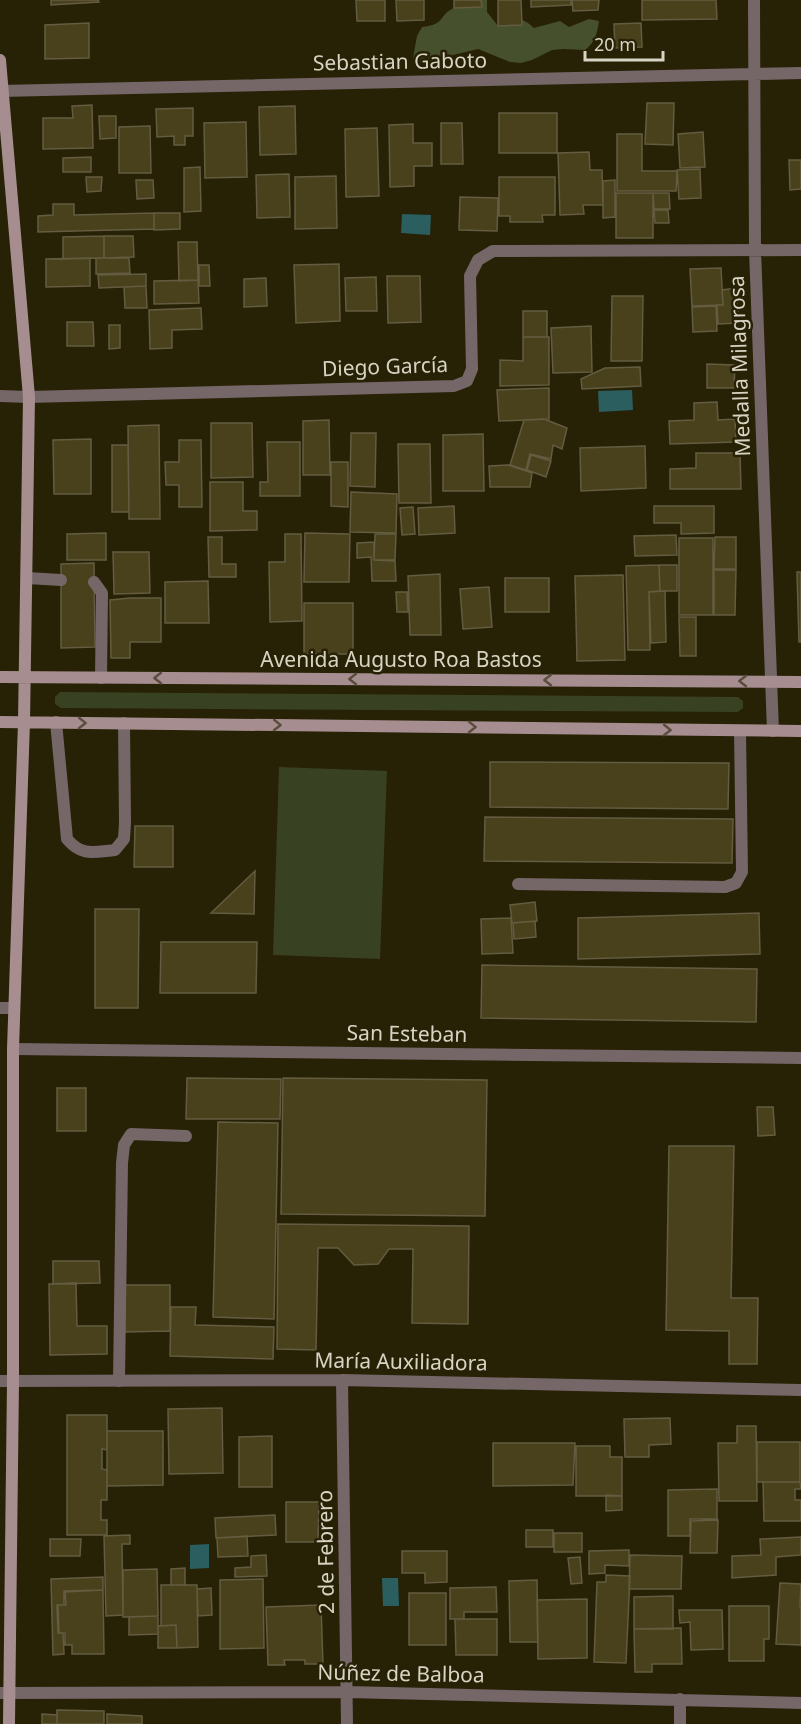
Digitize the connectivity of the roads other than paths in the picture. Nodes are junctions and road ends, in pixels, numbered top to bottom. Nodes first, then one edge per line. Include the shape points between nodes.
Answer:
1 (754, 0) edge
2 (0, 60) edge
3 (755, 73) junction
4 (801, 73) edge
5 (1, 91) edge
6 (755, 250) junction
7 (801, 250) edge
8 (0, 396) edge
9 (29, 397) junction
10 (27, 578) junction
11 (61, 580) dead end
12 (94, 582) dead end
13 (0, 677) edge
14 (25, 677) junction
15 (101, 678) junction
16 (770, 682) junction
17 (801, 682) edge
18 (0, 722) edge
19 (24, 722) junction
20 (56, 722) junction
21 (124, 723) junction
22 (740, 731) junction
23 (773, 731) junction
24 (801, 731) edge
25 (518, 884) dead end
26 (0, 1008) edge
27 (14, 1008) junction
28 (13, 1049) junction
29 (801, 1058) edge
30 (186, 1136) dead end
31 (342, 1380) junction
32 (6, 1381) edge
33 (119, 1381) junction
34 (801, 1390) edge
35 (348, 1692) junction
36 (5, 1693) edge
37 (680, 1699) junction
38 (801, 1703) edge
39 (9, 1724) edge
40 (347, 1724) edge
41 (680, 1724) edge

1 - 3 street, Medalla Milagrosa
2 - 5 main road
3 - 4 street, Sebastian Gaboto
3 - 5 street, Sebastian Gaboto
3 - 6 street, Medalla Milagrosa
5 - 9 main road
6 - 7 street, Diego García
6 - 9 street, Diego García via 493,250 478,260 470,276 472,369 466,381 454,386
6 - 16 street, Medalla Milagrosa
8 - 9 street, Diego García
9 - 10 main road
10 - 11 street
10 - 14 main road
12 - 15 street via 102,593
13 - 14 main road, Avenida Augusto Roa Bastos
14 - 15 main road, Avenida Augusto Roa Bastos
14 - 19 main road
16 -> 15 main road, Avenida Augusto Roa Bastos
16 - 17 main road, Avenida Augusto Roa Bastos
16 - 23 street, Medalla Milagrosa
18 - 19 main road
19 - 20 main road
19 - 27 main road
20 -> 21 main road
20 - 21 street via 67,839 75,849 90,853 115,850 124,838
21 -> 22 main road
22 - 23 main road
22 - 25 street via 741,872 736,883 725,887
23 - 24 main road
26 - 27 street
27 - 28 main road
28 - 29 street, San Esteban
28 - 32 main road
30 - 33 street via 131,1134 124,1144
31 - 33 street, María Auxiliadora
31 - 34 street, María Auxiliadora
31 - 35 street, 2 de Febrero
32 - 33 street, María Auxiliadora
32 - 36 main road
35 - 36 street, Núñez de Balboa
35 - 37 street, Núñez de Balboa
35 - 40 street, 2 de Febrero
36 - 39 main road
37 - 38 street, Núñez de Balboa
37 - 41 street

